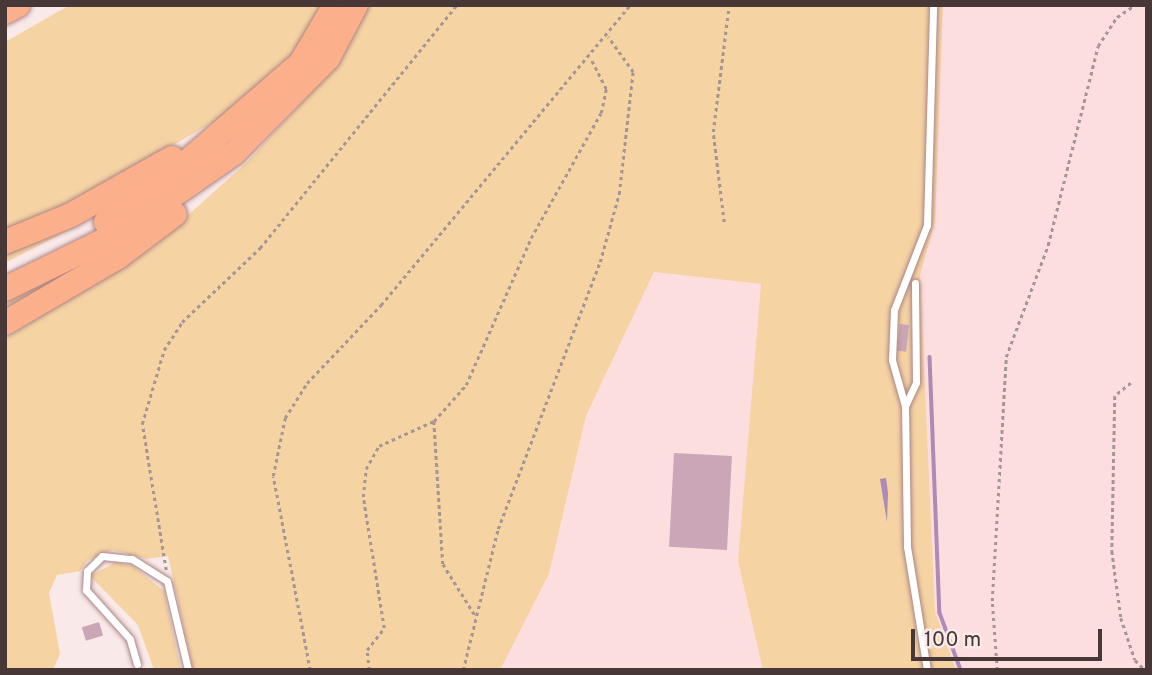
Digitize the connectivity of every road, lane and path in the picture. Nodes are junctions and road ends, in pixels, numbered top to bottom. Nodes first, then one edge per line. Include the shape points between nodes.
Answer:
1 (18, 5) edge
2 (335, 5) edge
3 (356, 5) edge
4 (457, 5) edge
5 (630, 5) edge
6 (729, 5) edge
7 (933, 5) edge
8 (1135, 5) edge
9 (5, 12) edge
10 (608, 37) junction
11 (590, 58) junction
12 (229, 123) junction
13 (241, 147) junction
14 (724, 222) dead end
15 (5, 242) edge
16 (5, 272) edge
17 (915, 284) dead end
18 (5, 289) edge
19 (5, 323) edge
20 (1131, 383) dead end
21 (905, 406) junction
22 (434, 421) junction
23 (167, 581) junction
24 (475, 615) junction
25 (137, 664) dead end
26 (188, 670) edge
27 (310, 670) edge
28 (369, 670) edge
29 (463, 670) edge
30 (927, 670) edge
31 (997, 670) edge
32 (1145, 670) edge

1 - 9 highway
2 - 12 highway via 301,63
3 - 13 highway via 320,68
4 - 23 path via 260,248 182,322 164,349 142,425
5 - 10 path
6 - 14 path via 713,131
7 - 21 lane via 927,225 894,310 892,360
8 - 31 path via 1117,16 1098,46 1048,245 1006,357 992,601
10 - 11 path
10 - 24 path via 633,72 619,194 600,262 498,529
11 - 22 path via 606,89 601,113 531,238 466,384
11 - 27 path via 307,383 285,418 274,476
12 - 15 highway via 80,210
12 - 16 highway via 120,213
13 - 18 highway via 119,233
13 - 19 highway via 148,235
17 - 21 lane via 916,382
20 - 32 path via 1115,396 1112,551 1121,618 1135,660
21 - 30 lane via 908,547
22 - 24 path via 443,564
22 - 28 path via 379,446 366,469 363,497 384,628 367,650
23 - 25 lane via 113,554 102,556 87,571 86,590 130,639
23 - 26 lane
24 - 29 path

